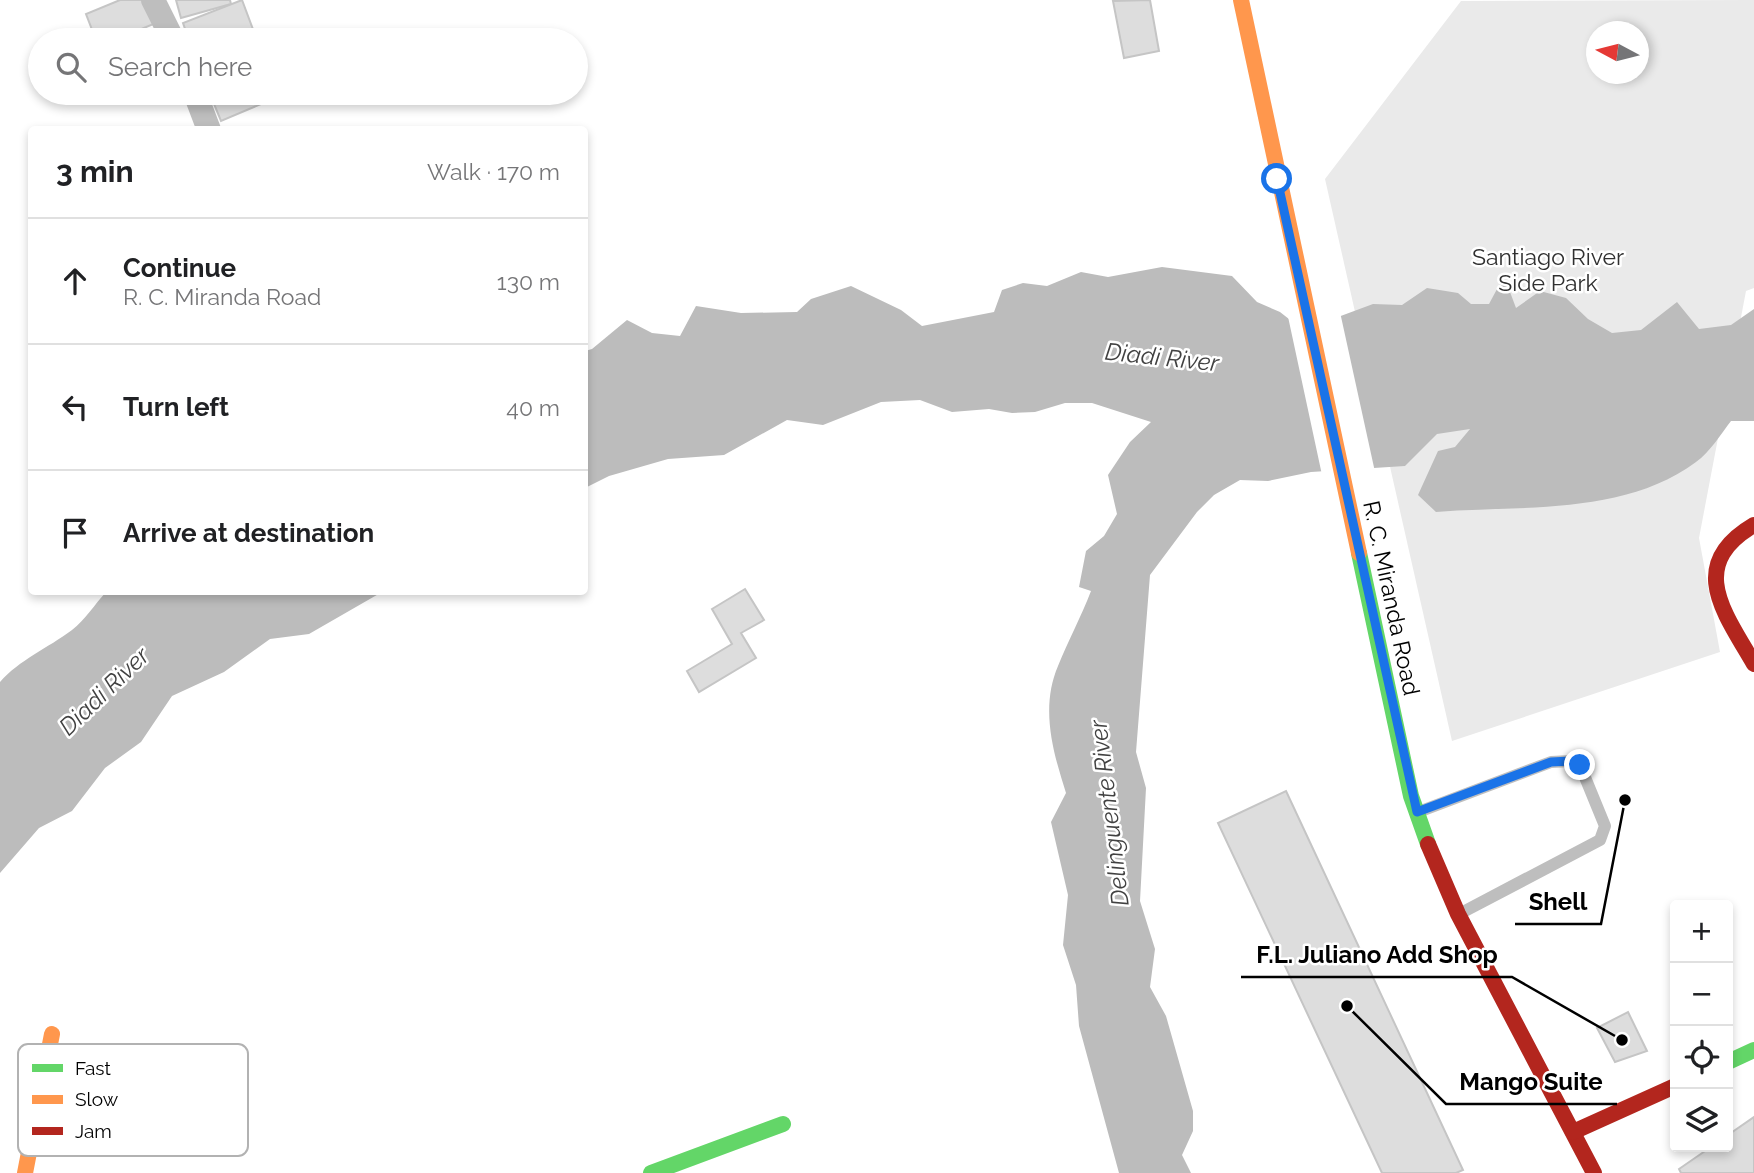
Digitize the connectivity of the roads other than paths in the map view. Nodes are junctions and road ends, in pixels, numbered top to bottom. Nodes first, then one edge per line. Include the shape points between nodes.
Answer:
1 (153, 0) edge
2 (1241, 0) edge
3 (167, 28) edge
4 (200, 105) edge
5 (207, 126) edge
6 (1754, 525) edge
7 (1754, 664) edge
8 (1414, 804) junction
9 (1458, 914) junction
10 (52, 1034) dead end
11 (50, 1044) edge
12 (1754, 1050) edge
13 (1733, 1060) edge
14 (1670, 1088) edge
15 (783, 1124) dead end
16 (1573, 1132) junction
17 (651, 1173) edge
18 (1594, 1173) edge

1 - 3 street
2 - 8 main road, R. C. Miranda Road
4 - 5 street
6 - 7 main road via 1721,548 1715,571 1717,598
8 - 9 main road, R. C. Miranda Road
8 - 9 lane via 1551,762 1571,761 1580,765 1605,826 1600,840
9 - 16 main road, R. C. Miranda Road
10 - 11 main road
12 - 13 main road
14 - 16 main road
15 - 17 main road
16 - 18 main road, R. C. Miranda Road

